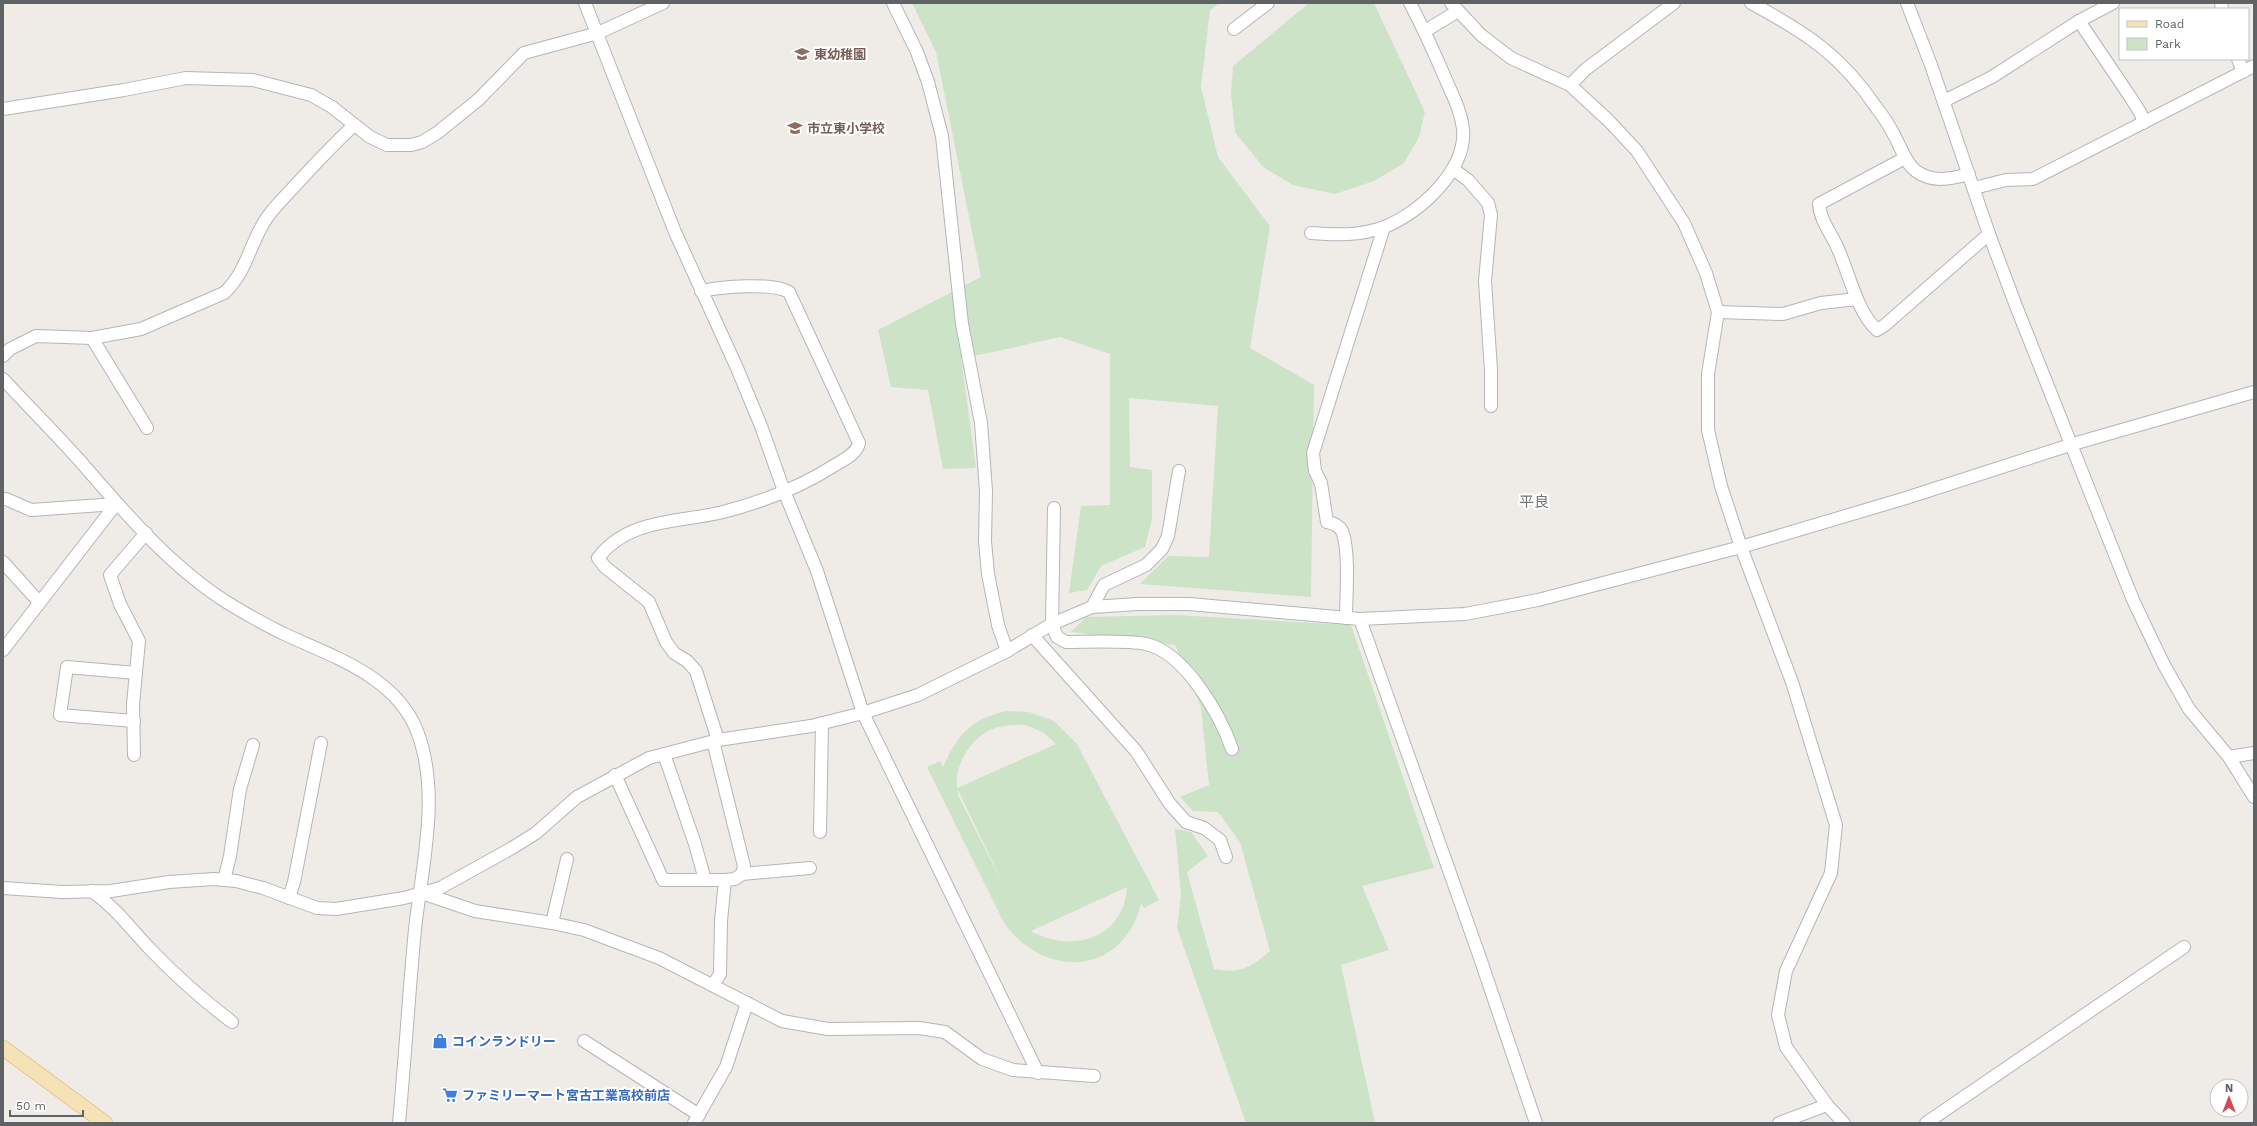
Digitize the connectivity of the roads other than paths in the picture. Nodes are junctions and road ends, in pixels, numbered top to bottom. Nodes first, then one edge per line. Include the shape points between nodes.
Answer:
1 (585, 3) edge
2 (663, 3) edge
3 (893, 3) edge
4 (1268, 3) edge
5 (1410, 3) edge
6 (1674, 3) edge
7 (1751, 3) edge
8 (1907, 3) edge
9 (2113, 3) edge
10 (1454, 7) edge
11 (2079, 21) junction
12 (1234, 29) dead end
13 (1425, 31) junction
14 (598, 33) junction
15 (2238, 60) edge
16 (2254, 66) edge
17 (2243, 72) junction
18 (1570, 85) junction
19 (1944, 101) junction
20 (3, 109) edge
21 (2143, 123) junction
22 (354, 125) junction
23 (1905, 158) junction
24 (1453, 168) junction
25 (1969, 174) junction
26 (1974, 188) junction
27 (1384, 227) junction
28 (1311, 233) dead end
29 (1989, 234) junction
30 (702, 291) junction
31 (1857, 299) junction
32 (1718, 312) junction
33 (92, 338) junction
34 (3, 356) edge
35 (3, 379) edge
36 (2254, 392) edge
37 (1490, 406) dead end
38 (147, 428) dead end
39 (2073, 444) junction
40 (1179, 471) dead end
41 (784, 491) junction
42 (6, 498) dead end
43 (116, 504) junction
44 (1054, 508) dead end
45 (146, 533) junction
46 (1741, 547) junction
47 (3, 562) edge
48 (39, 602) junction
49 (1092, 607) junction
50 (1346, 618) junction
51 (1360, 619) junction
52 (1052, 624) junction
53 (8, 631) edge
54 (1032, 635) junction
55 (3, 650) edge
56 (1007, 651) junction
57 (136, 673) junction
58 (863, 713) junction
59 (134, 722) junction
60 (822, 723) junction
61 (716, 740) junction
62 (321, 743) dead end
63 (253, 745) dead end
64 (1232, 749) dead end
65 (2254, 753) edge
66 (664, 754) junction
67 (134, 755) dead end
68 (2229, 757) junction
69 (615, 775) junction
70 (2254, 797) edge
71 (820, 832) dead end
72 (1226, 857) dead end
73 (567, 859) dead end
74 (810, 868) dead end
75 (742, 874) junction
76 (224, 880) junction
77 (705, 880) junction
78 (725, 880) junction
79 (3, 888) edge
80 (92, 890) junction
81 (421, 892) junction
82 (289, 898) junction
83 (552, 923) junction
84 (2184, 948) dead end
85 (714, 985) junction
86 (747, 1003) junction
87 (232, 1022) dead end
88 (584, 1041) dead end
89 (3, 1048) edge
90 (1038, 1073) junction
91 (1094, 1076) dead end
92 (1828, 1105) junction
93 (696, 1119) edge
94 (105, 1123) edge
95 (399, 1123) edge
96 (1536, 1123) edge
97 (1779, 1123) edge
98 (1844, 1123) edge
99 (1926, 1123) edge

1 - 14 street
2 - 14 street
3 - 56 street via 917,52 942,136 962,324 981,423 988,574 998,625
4 - 12 street
5 - 13 street
6 - 18 street via 1586,69
7 - 23 street via 1811,38 1852,74 1894,135
8 - 19 street
9 - 11 street
10 - 13 street
10 - 18 street via 1481,36 1510,58
11 - 19 street via 1992,77
11 - 21 street via 2131,98
13 - 24 street via 1462,119 1462,143
14 - 22 street via 524,54 478,100 422,142 411,145 387,145
14 - 30 street via 675,232
15 - 17 street
16 - 17 street
17 - 21 street
18 - 32 street via 1638,151 1665,190 1684,223 1706,273
19 - 25 street
20 - 22 street via 186,78 253,80 311,95 332,106
21 - 26 street via 2034,179 2006,180
22 - 33 street via 274,209 263,224 234,285 224,293 141,329
23 - 25 street via 1916,171 1934,179 1951,179
23 - 31 street via 1819,204 1820,214 1838,248
24 - 27 street via 1432,197
24 - 37 street via 1468,180 1488,203 1491,215 1485,281 1491,370
25 - 26 street
26 - 29 street
27 - 28 street via 1338,235
27 - 50 street via 1313,453 1327,522 1339,527 1342,532 1346,555
29 - 31 street via 1877,330 1872,326
29 - 39 street
30 - 41 street via 762,426
30 - 41 street via 772,287 789,292 859,443 855,451 812,480
31 - 32 street via 1821,303 1783,314
32 - 46 street via 1708,374 1708,430 1721,486
33 - 34 street via 36,336 10,349
33 - 38 street
35 - 43 street
36 - 39 street
39 - 46 street via 1906,498
39 - 68 street via 2124,580 2164,665 2188,709
40 - 49 street via 1168,536 1162,549 1146,565 1104,584
41 - 58 street via 817,571
41 - 61 street via 722,512 638,528 607,546 598,558 605,567 649,602 666,642 696,671
42 - 43 street via 31,510
43 - 45 street
43 - 48 street
44 - 52 street
45 - 57 street via 110,575 120,604 139,641
45 - 81 street via 185,570 225,601 259,622 370,676 399,701 417,729 428,768 427,828
46 - 51 street via 1538,600 1465,614
46 - 92 street via 1792,682 1836,826 1831,873 1786,971 1778,1015 1786,1047
47 - 48 street
48 - 53 street
49 - 50 street via 1190,604
49 - 52 street
50 - 51 street
51 - 96 street via 1482,962
52 - 54 street
52 - 64 street via 1057,637 1066,642 1144,644 1160,648 1174,658 1209,700
53 - 55 street
54 - 56 street
54 - 72 street via 1136,751 1181,817 1186,822 1204,828 1220,840
56 - 58 street via 918,695
57 - 59 street
57 - 59 street via 67,667 60,715
58 - 60 street
58 - 90 street
59 - 67 street
60 - 61 street
60 - 71 street
61 - 66 street
61 - 75 street via 744,866
62 - 82 street
63 - 76 street via 240,789
65 - 68 street
66 - 69 street via 649,758
66 - 77 street
68 - 70 street
69 - 77 street via 663,880
69 - 81 street via 577,797 536,833 512,848 440,888
73 - 83 street
74 - 75 street
75 - 78 street via 735,879
76 - 80 street via 182,881
76 - 82 street via 263,888
77 - 78 street
78 - 85 street via 720,974
79 - 80 street via 55,892
80 - 87 street via 113,906 150,949 186,983
81 - 82 street via 404,898 336,910 317,908
81 - 83 street via 475,911
81 - 95 street
83 - 85 street via 584,930 634,948
84 - 99 street
85 - 86 street
86 - 90 street via 782,1021 828,1029 919,1028 945,1032 982,1059 1013,1070
86 - 93 street via 726,1067
88 - 93 street
89 - 94 main road
90 - 91 street
92 - 97 street
92 - 98 street

